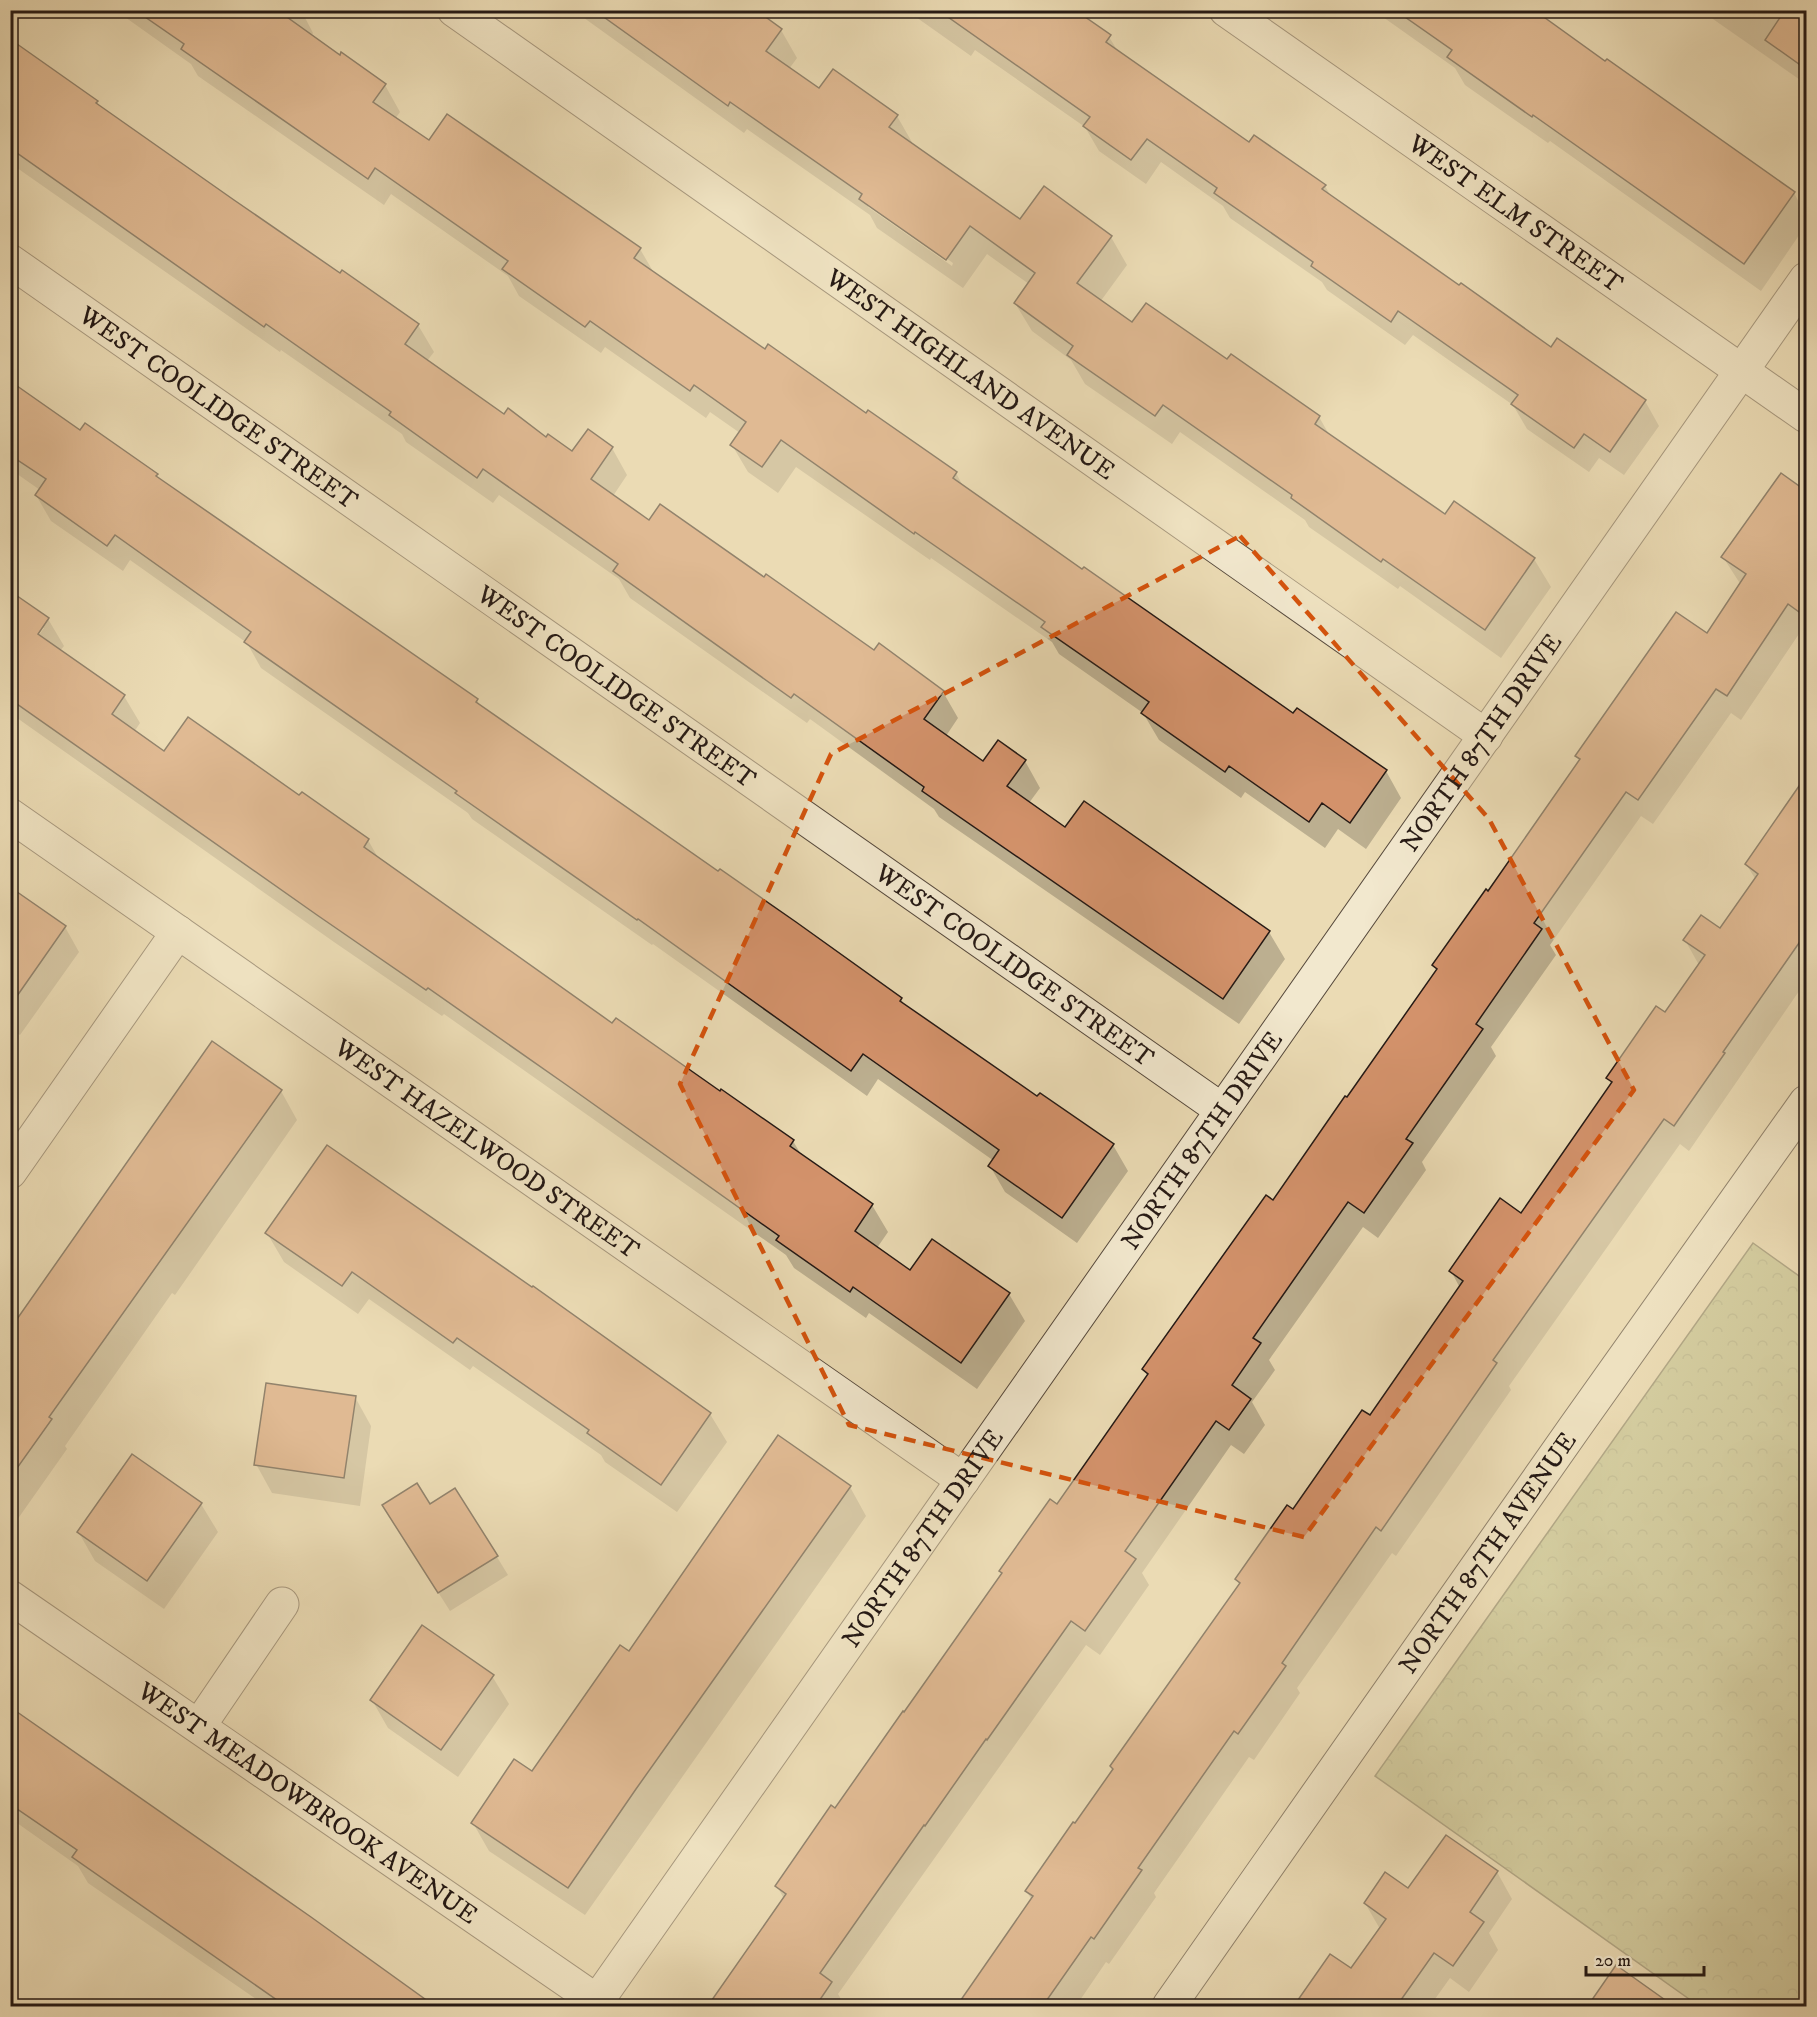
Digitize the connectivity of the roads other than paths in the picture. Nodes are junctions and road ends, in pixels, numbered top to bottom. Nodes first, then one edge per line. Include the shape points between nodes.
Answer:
1 (453, 10) edge
2 (1226, 10) edge
3 (10, 261) edge
4 (1806, 279) edge
5 (1742, 371) junction
6 (1806, 416) edge
7 (1486, 736) junction
8 (10, 815) edge
9 (178, 932) junction
10 (1806, 1102) edge
11 (1222, 1110) junction
12 (10, 1172) edge
13 (963, 1480) junction
14 (10, 1597) edge
15 (282, 1604) dead end
16 (199, 1726) junction
17 (600, 2004) edge
18 (1170, 2007) edge

1 - 7 street, WEST HIGHLAND AVENUE
2 - 5 street, WEST ELM STREET
3 - 11 street, WEST COOLIDGE STREET
4 - 5 street, NORTH 87TH DRIVE
5 - 6 street, WEST ELM STREET
5 - 7 street, NORTH 87TH DRIVE
7 - 11 street, NORTH 87TH DRIVE
8 - 9 street, WEST HAZELWOOD STREET
9 - 12 street
9 - 13 street, WEST HAZELWOOD STREET
10 - 18 street, NORTH 87TH AVENUE
11 - 13 street, NORTH 87TH DRIVE
13 - 17 street, NORTH 87TH DRIVE
14 - 16 street, WEST MEADOWBROOK AVENUE
15 - 16 street
16 - 17 street, WEST MEADOWBROOK AVENUE

